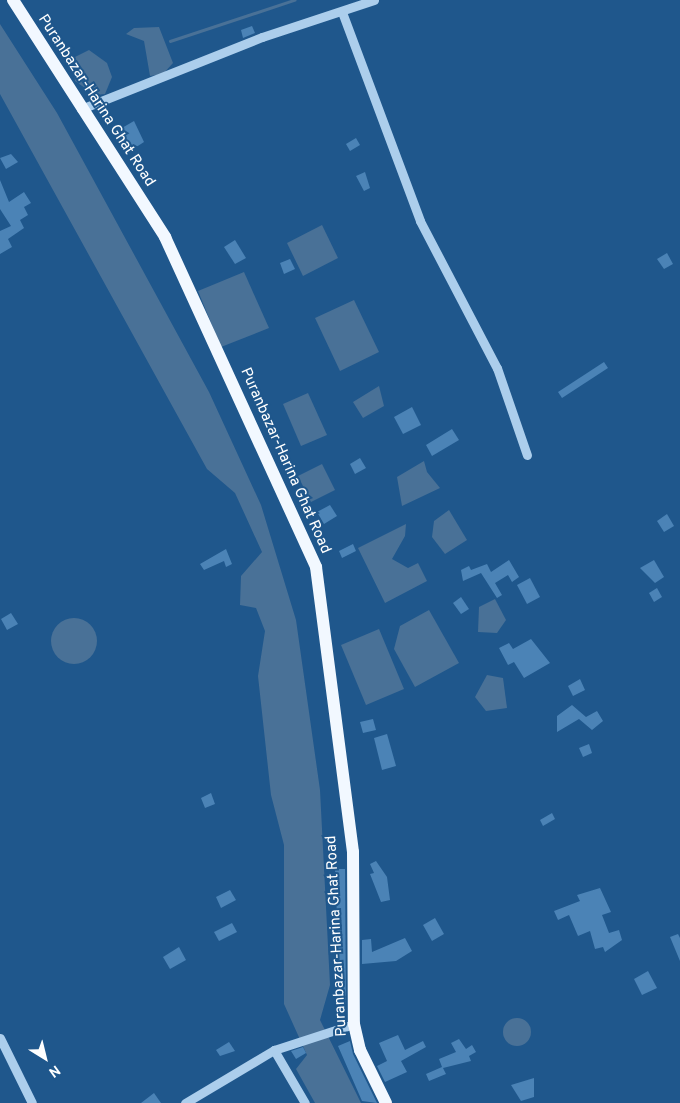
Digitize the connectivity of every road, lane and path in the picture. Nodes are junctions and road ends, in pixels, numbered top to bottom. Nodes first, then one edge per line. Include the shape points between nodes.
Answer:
1 (13, 0) edge
2 (374, 0) edge
3 (342, 12) junction
4 (81, 109) junction
5 (527, 455) dead end
6 (354, 1024) junction
7 (0, 1038) edge
8 (274, 1050) junction
9 (32, 1103) edge
10 (185, 1103) edge
11 (305, 1103) edge
12 (386, 1103) edge

1 - 4 main road, Puranbazar-Harina Ghat Road
2 - 3 street
3 - 4 street via 262,37
3 - 5 street via 420,220 497,368
4 - 6 main road, Puranbazar-Harina Ghat Road via 165,237 316,567 353,852
6 - 8 street via 326,1030
6 - 12 main road, Puranbazar-Harina Ghat Road via 360,1050
7 - 9 street
8 - 10 street
8 - 11 street

